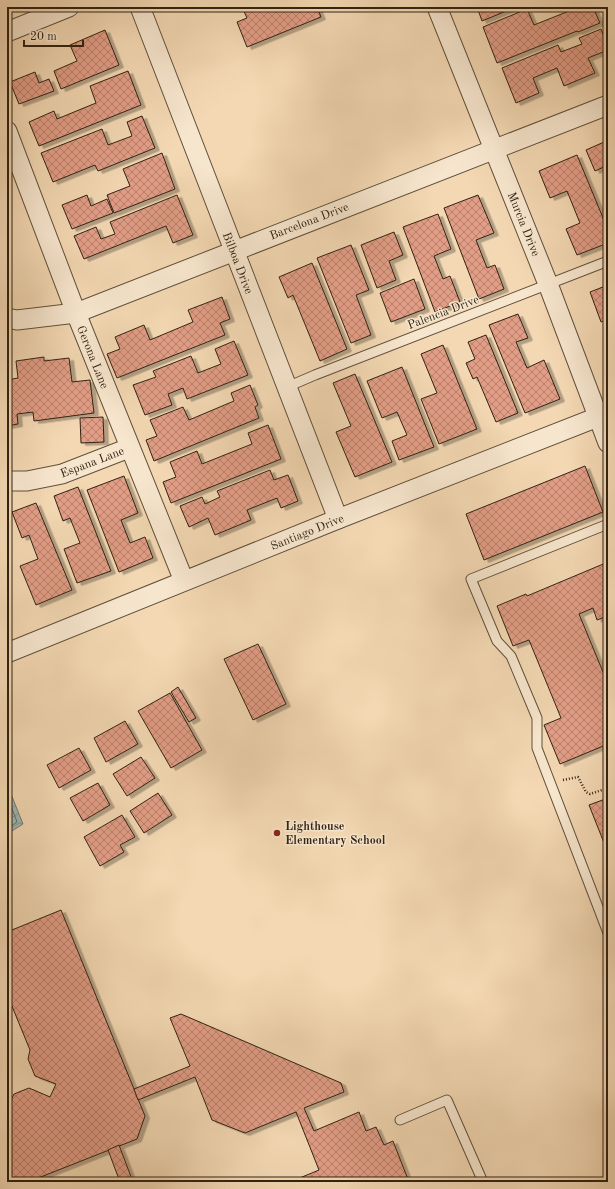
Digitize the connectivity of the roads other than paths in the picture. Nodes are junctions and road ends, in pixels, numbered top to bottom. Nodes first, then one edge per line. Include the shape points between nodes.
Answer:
1 (68, 7) edge
2 (140, 7) edge
3 (437, 7) edge
4 (7, 32) edge
5 (608, 105) edge
6 (7, 131) edge
7 (494, 149) junction
8 (234, 251) junction
9 (608, 261) edge
10 (548, 284) junction
11 (76, 313) junction
12 (7, 318) edge
13 (286, 387) junction
14 (603, 415) edge
15 (608, 443) edge
16 (129, 448) junction
17 (7, 481) edge
18 (338, 519) junction
19 (608, 524) edge
20 (184, 581) junction
21 (7, 653) edge
22 (608, 933) edge
23 (400, 1120) dead end
24 (483, 1182) edge

1 - 4 street
2 - 8 street, Bilboa Drive
3 - 7 street, Murcia Drive
5 - 7 street, Barcelona Drive
6 - 11 street, Gerona Lane
7 - 8 street, Barcelona Drive
7 - 10 street, Murcia Drive
8 - 11 street, Barcelona Drive
8 - 13 street, Bilboa Drive
9 - 10 lane, Palencia Drive
10 - 13 lane, Palencia Drive
10 - 14 street, Murcia Drive
11 - 12 street, Barcelona Drive via 17,320
11 - 16 street, Gerona Lane
13 - 18 street, Bilboa Drive
14 - 15 street, Murcia Drive
14 - 18 street, Santiago Drive
16 - 17 street, Espana Lane via 62,474 26,481
16 - 20 street, Gerona Lane
18 - 20 street, Santiago Drive
19 - 22 lane via 472,580 497,641 511,656 537,718 537,748
20 - 21 street, Santiago Drive
23 - 24 lane via 447,1100

